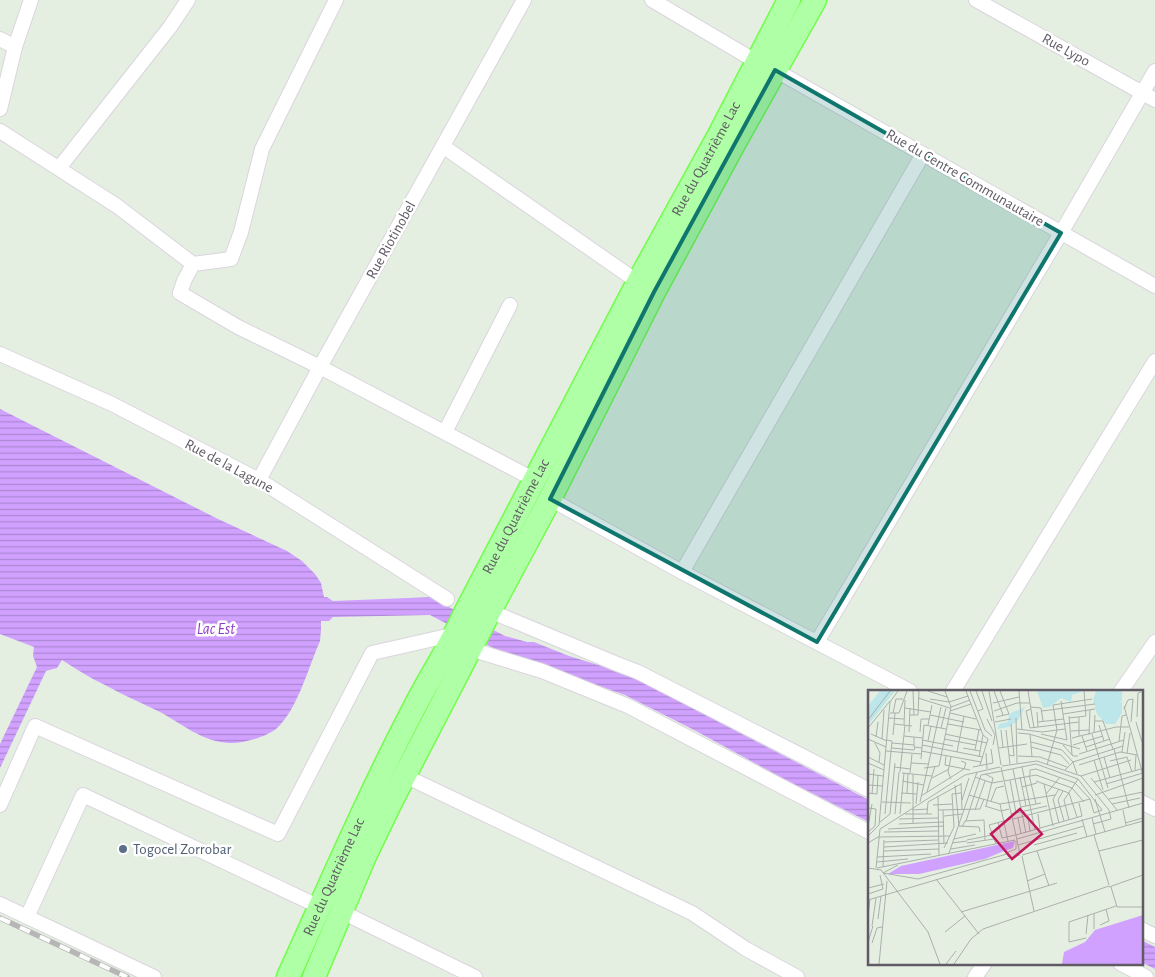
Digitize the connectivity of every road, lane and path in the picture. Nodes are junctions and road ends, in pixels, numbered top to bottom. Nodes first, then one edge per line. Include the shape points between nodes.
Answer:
1 (31, 0) edge
2 (188, 0) edge
3 (336, 0) edge
4 (524, 0) edge
5 (652, 0) edge
6 (789, 0) edge
7 (815, 0) edge
8 (976, 0) edge
9 (0, 39) edge
10 (15, 47) junction
11 (766, 66) junction
12 (1155, 71) edge
13 (1143, 92) junction
14 (1155, 100) edge
15 (0, 109) edge
16 (0, 131) edge
17 (727, 139) junction
18 (444, 147) junction
19 (923, 154) junction
20 (59, 168) junction
21 (1061, 233) junction
22 (193, 264) junction
23 (638, 282) junction
24 (1155, 286) edge
25 (510, 305) dead end
26 (0, 354) edge
27 (1155, 360) edge
28 (320, 367) junction
29 (445, 432) junction
30 (259, 480) junction
31 (535, 480) junction
32 (550, 499) junction
33 (682, 572) junction
34 (447, 599) dead end
35 (490, 611) junction
36 (463, 641) junction
37 (817, 642) junction
38 (1155, 642) edge
39 (908, 690) edge
40 (954, 690) edge
41 (1122, 690) edge
42 (405, 776) junction
43 (868, 789) edge
44 (1142, 802) edge
45 (0, 805) edge
46 (1155, 809) edge
47 (868, 831) edge
48 (0, 904) edge
49 (320, 907) junction
50 (342, 912) junction
51 (27, 917) junction
52 (1142, 930) edge
53 (1155, 936) edge
54 (984, 964) edge
55 (1122, 964) edge
56 (154, 977) edge
57 (288, 977) edge
58 (314, 977) edge
59 (475, 977) edge
60 (797, 977) edge
61 (975, 977) edge
62 (1146, 977) edge

1 - 10 street
2 - 20 street
3 - 22 street via 262,148 241,232 231,258
4 - 18 street, Rue Riotinobel
5 - 11 street, Rue du Centre Communautaire
6 - 11 main road
7 - 11 main road
8 - 13 street, Rue Lypo
9 - 10 street
10 - 15 street
11 - 17 main road, Rue du Quatrième Lac
11 - 19 street, Rue du Centre Communautaire
12 - 13 street
13 - 14 street, Rue Lypo
13 - 21 street
16 - 20 street
17 - 23 main road, Rue du Quatrième Lac
17 - 32 main road, Rue du Quatrième Lac
18 - 23 street
18 - 28 street, Rue Riotinobel
19 - 21 street, Rue du Centre Communautaire
19 - 33 street
20 - 22 street via 117,206
21 - 24 street, Rue du Centre Communautaire
21 - 37 street
22 - 28 street via 180,293
23 - 31 main road, Rue du Quatrième Lac
25 - 29 street
26 - 30 street, Rue de la Lagune via 112,404
27 - 40 street
28 - 29 street
28 - 30 street, Rue Riotinobel
29 - 31 street
30 - 34 street, Rue de la Lagune
31 - 36 main road, Rue du Quatrième Lac via 466,611
32 - 33 street
32 - 35 main road, Rue du Quatrième Lac
33 - 37 street
35 - 36 main road, Rue du Quatrième Lac
35 - 43 street via 638,672
36 - 42 main road, Rue du Quatrième Lac
36 - 45 street via 372,653 278,834 35,726
36 - 47 street via 628,706
36 - 49 main road, Rue du Quatrième Lac via 414,708
37 - 39 street
38 - 41 street
42 - 50 main road, Rue du Quatrième Lac
42 - 60 street via 692,913 746,949
44 - 46 street
48 - 51 street
49 - 51 street via 83,795
49 - 57 main road, Rue du Quatrième Lac
50 - 58 main road, Rue du Quatrième Lac
50 - 59 street
51 - 56 street
52 - 53 street
54 - 61 street
55 - 62 street

